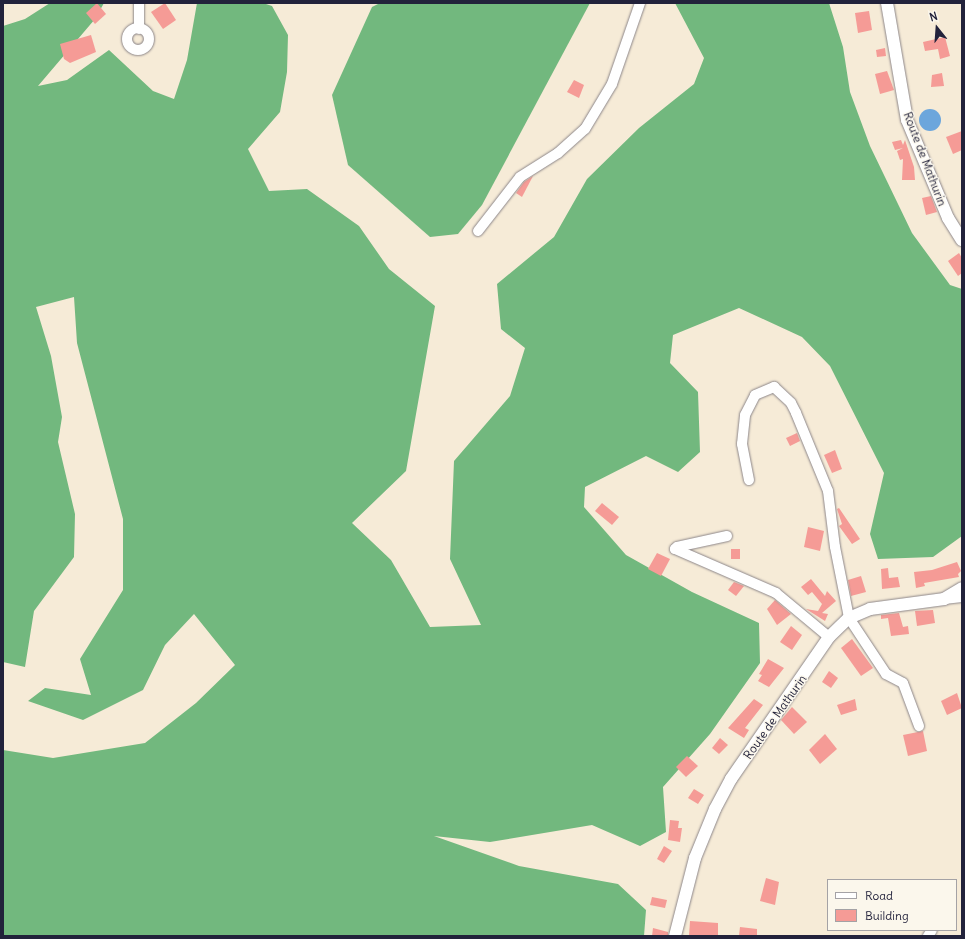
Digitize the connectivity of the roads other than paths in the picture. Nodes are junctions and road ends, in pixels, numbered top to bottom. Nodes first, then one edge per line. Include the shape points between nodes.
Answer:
1 (139, 3) edge
2 (640, 3) edge
3 (887, 3) edge
4 (139, 29) dead end
5 (478, 231) dead end
6 (962, 240) edge
7 (750, 480) dead end
8 (727, 536) dead end
9 (962, 588) edge
10 (962, 597) edge
11 (944, 599) junction
12 (848, 618) junction
13 (829, 636) junction
14 (919, 726) dead end
15 (675, 936) edge

1 - 4 street
2 - 5 street via 612,84 585,129 558,153 520,177
3 - 6 street, Route de Mathurin via 907,120 948,218
7 - 12 street via 742,444 745,415 755,396 774,387 787,398 796,413 828,491
8 - 13 street via 675,549 776,593
9 - 11 street, Route de Mathurin
10 - 11 street
11 - 12 street, Route de Mathurin via 888,606
12 - 13 street, Route de Mathurin
12 - 14 street via 886,674 903,683
13 - 15 street, Route de Mathurin via 731,779 715,809 695,858

